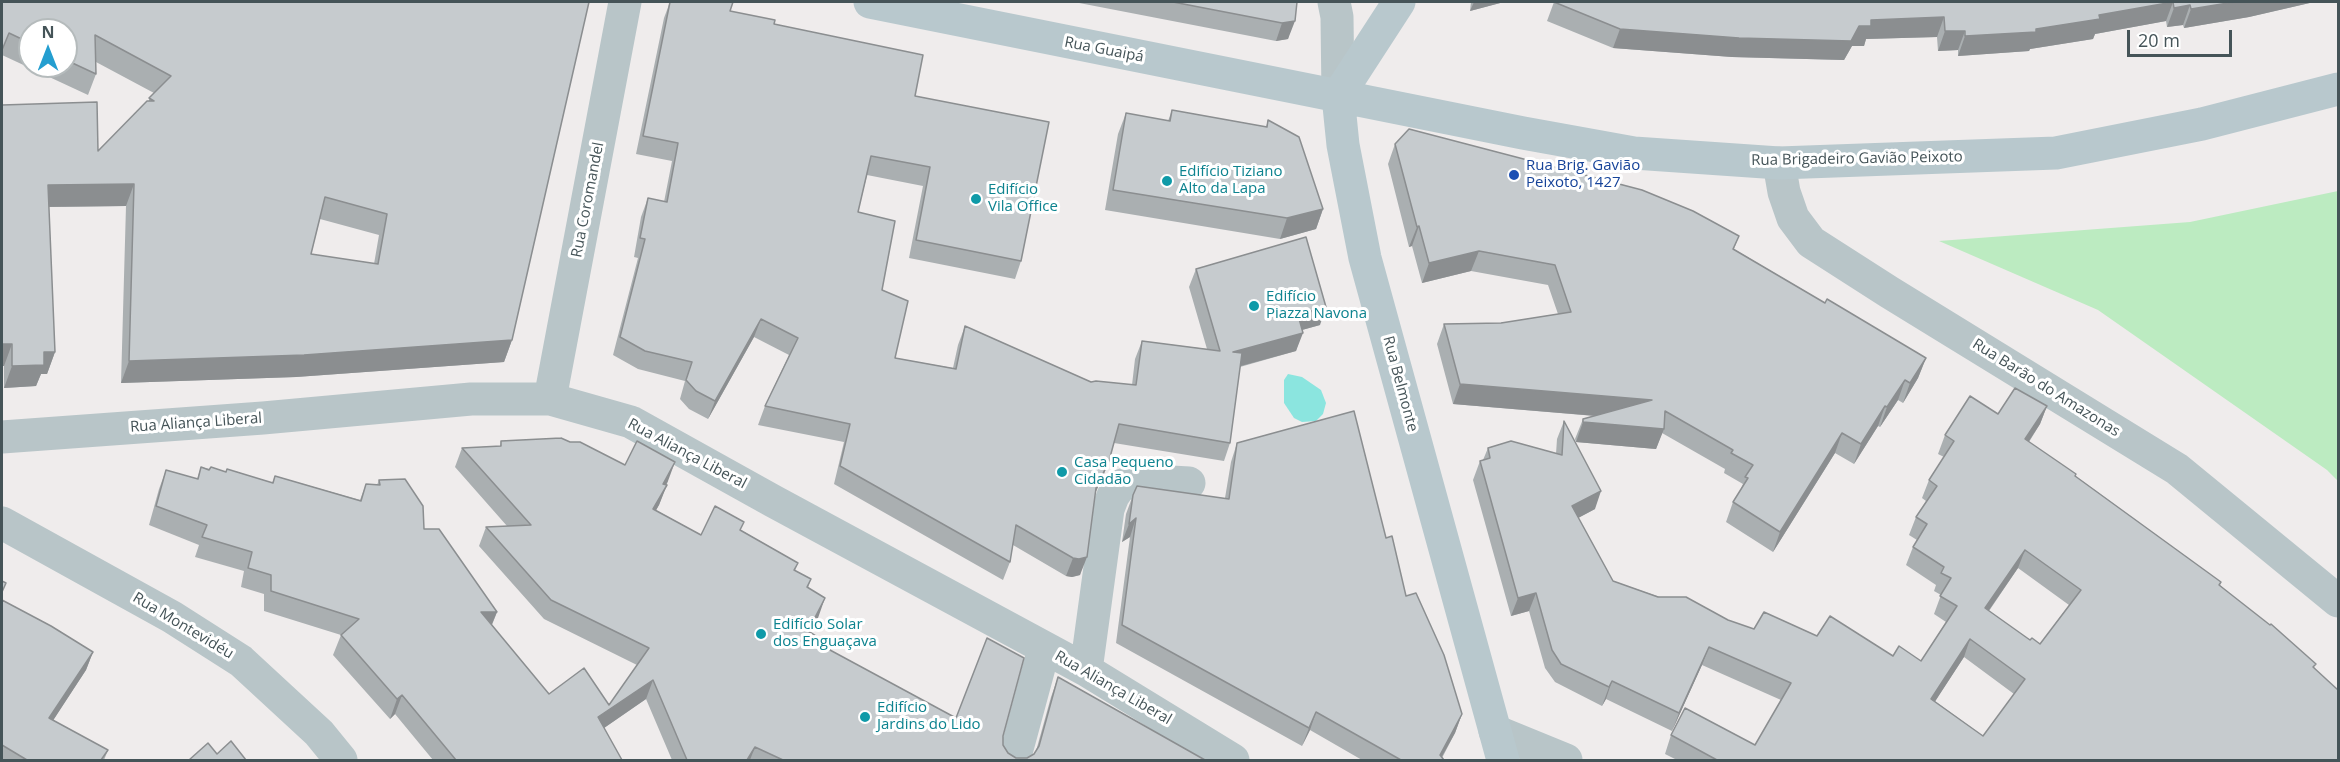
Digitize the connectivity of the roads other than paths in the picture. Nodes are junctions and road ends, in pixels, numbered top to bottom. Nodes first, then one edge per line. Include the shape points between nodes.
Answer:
1 (625, 2) edge
2 (870, 2) edge
3 (1334, 2) edge
4 (1399, 2) edge
5 (2338, 89) edge
6 (1338, 96) junction
7 (1779, 163) junction
8 (550, 399) junction
9 (2, 437) edge
10 (1189, 483) dead end
11 (2, 524) edge
12 (2338, 601) edge
13 (1044, 649) junction
14 (1086, 670) junction
15 (1499, 746) edge
16 (341, 760) edge
17 (1014, 760) edge
18 (1233, 760) edge
19 (1566, 760) edge

1 - 8 street, Rua Coromandel
2 - 6 main road, Rua Guaipá
3 - 6 street, Rua Belmonte
4 - 6 main road
5 - 7 main road, Rua Brigadeiro Gavião Peixoto via 2202,124 2056,153
6 - 7 main road, Rua Brigadeiro Gavião Peixoto via 1634,153
6 - 15 main road, Rua Belmonte via 1343,145 1365,258
7 - 12 street, Rua Barão do Amazonas via 1792,218 1811,242 2177,469
8 - 9 street, Rua Aliança Liberal via 471,399
8 - 13 street, Rua Aliança Liberal via 631,422
10 - 14 street via 1136,480 1120,486 1113,496
11 - 16 street, Rua Montevidéu via 172,617 241,661 319,733
13 - 14 street, Rua Aliança Liberal
13 - 17 street
14 - 18 street, Rua Aliança Liberal
15 - 19 street

